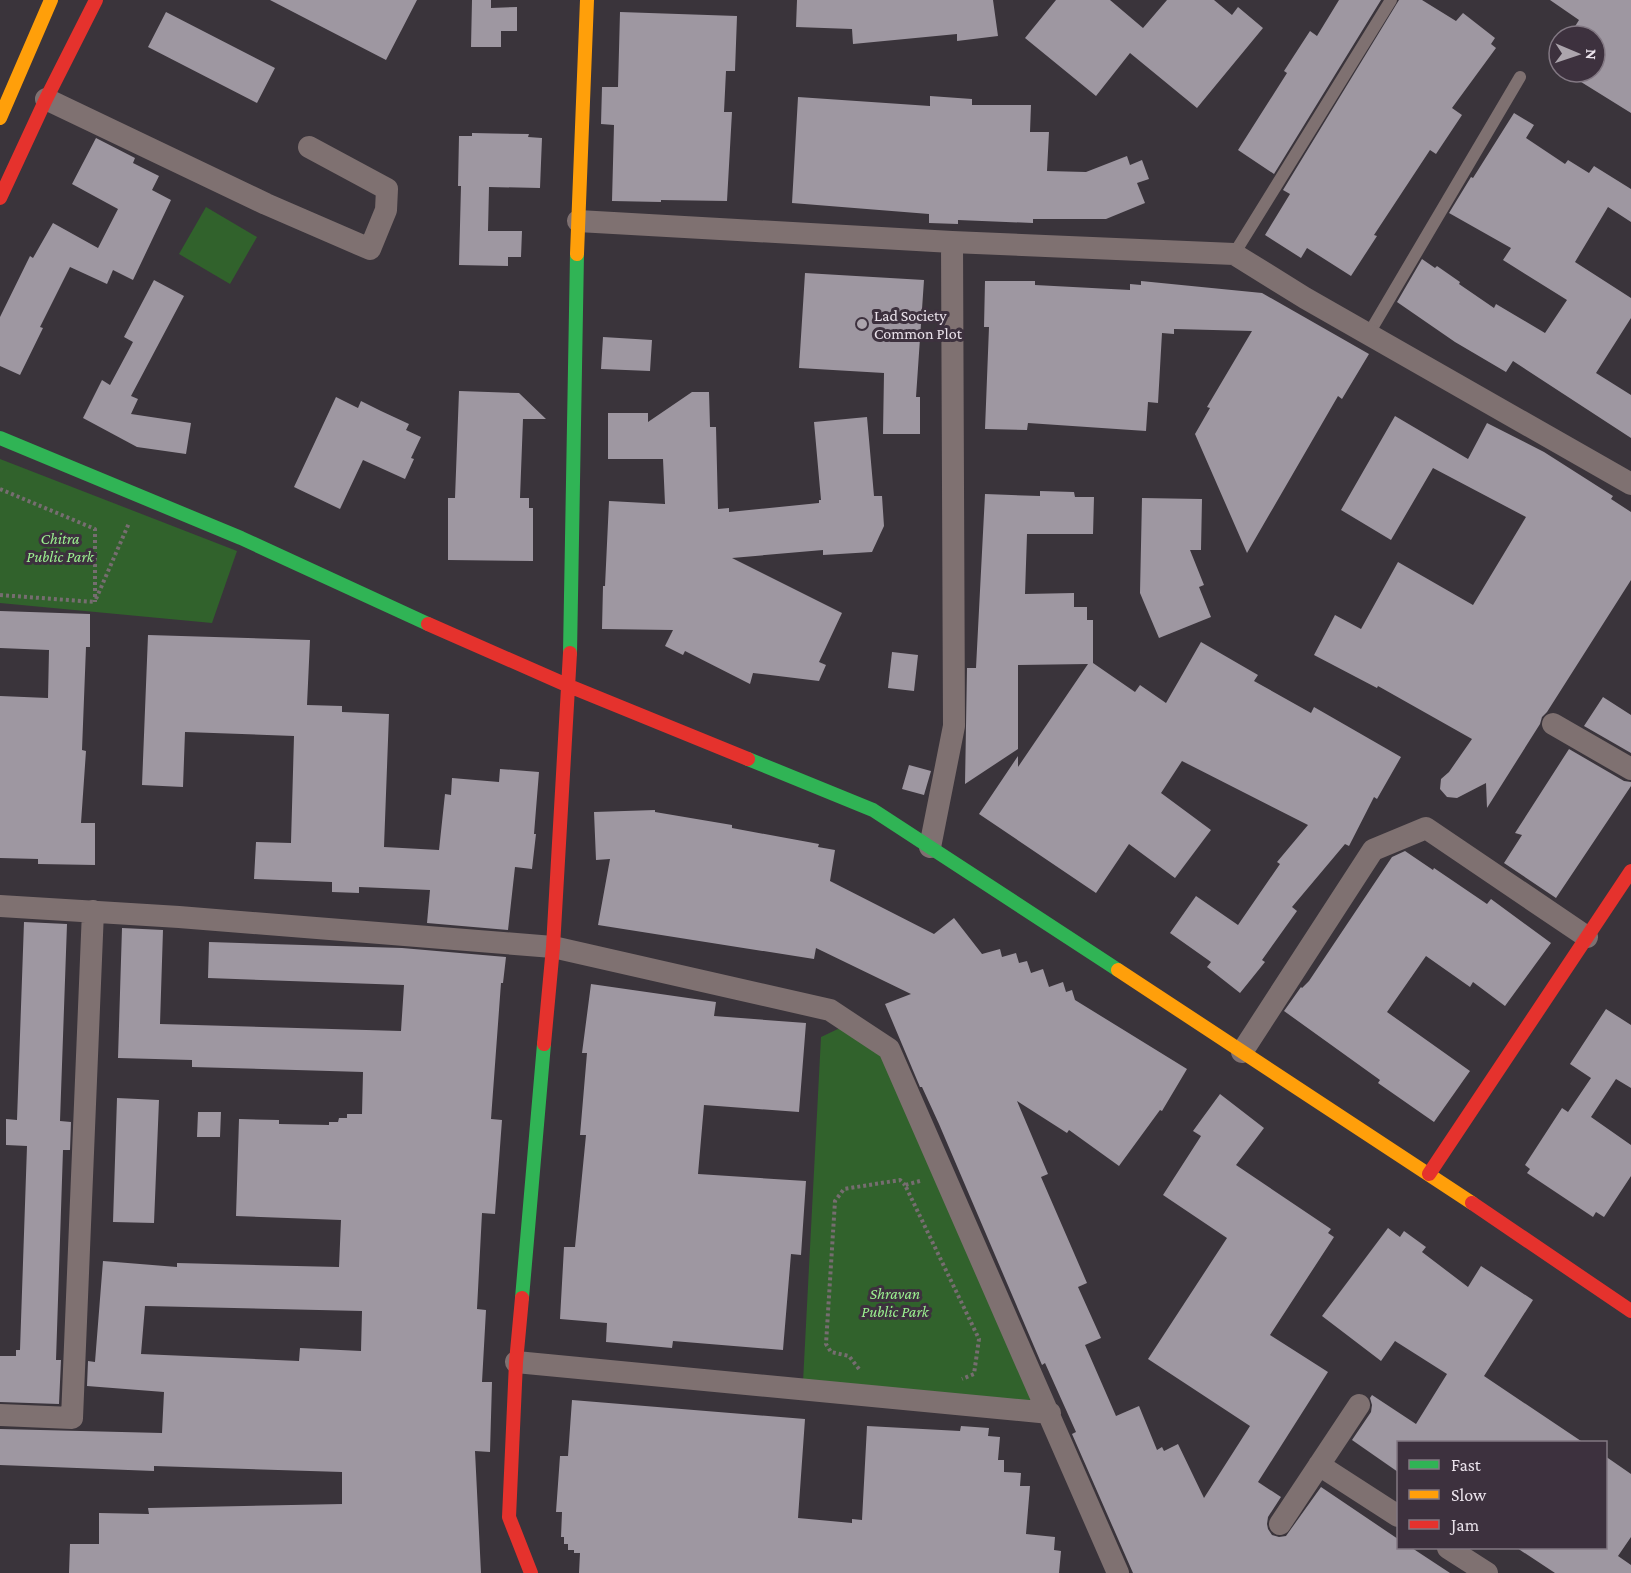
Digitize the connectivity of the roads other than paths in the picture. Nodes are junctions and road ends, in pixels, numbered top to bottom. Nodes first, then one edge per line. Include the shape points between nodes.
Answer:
1 (51, 0) edge
2 (96, 0) edge
3 (586, 0) edge
4 (1391, 0) edge
5 (1520, 76) dead end
6 (46, 99) junction
7 (0, 118) edge
8 (309, 147) dead end
9 (0, 198) edge
10 (578, 221) junction
11 (952, 242) junction
12 (1234, 254) junction
13 (1368, 335) junction
14 (0, 438) edge
15 (1631, 483) edge
16 (569, 686) junction
17 (1553, 724) dead end
18 (1631, 769) edge
19 (930, 848) junction
20 (1631, 871) edge
21 (0, 906) edge
22 (93, 911) junction
23 (1587, 937) junction
24 (552, 947) junction
25 (1242, 1052) junction
26 (1429, 1174) junction
27 (1631, 1311) edge
28 (516, 1362) junction
29 (1359, 1405) dead end
30 (1050, 1413) junction
31 (0, 1415) edge
32 (1319, 1465) junction
33 (1397, 1515) edge
34 (1280, 1524) dead end
35 (1450, 1549) edge
36 (531, 1573) edge
37 (1118, 1573) edge
38 (1487, 1573) edge

1 - 7 street
2 - 6 street
3 - 10 street
4 - 12 lane
5 - 13 lane
6 - 8 street via 370,249 386,210 387,189
6 - 9 street
10 - 11 street
10 - 16 street
11 - 12 street
11 - 19 street via 954,726
12 - 13 street
13 - 15 street
14 - 16 street via 241,538
16 - 19 street via 873,810
16 - 24 street
17 - 18 street
19 - 25 street
20 - 23 street
21 - 22 street
22 - 24 street
22 - 31 street via 72,1418
23 - 25 street via 1426,828 1373,850
23 - 26 street
24 - 28 street
24 - 30 street via 830,1010 889,1049
25 - 26 street
26 - 27 street
28 - 30 street
28 - 36 street via 509,1517
29 - 32 street
30 - 37 street
32 - 33 street
32 - 34 street
35 - 38 street

